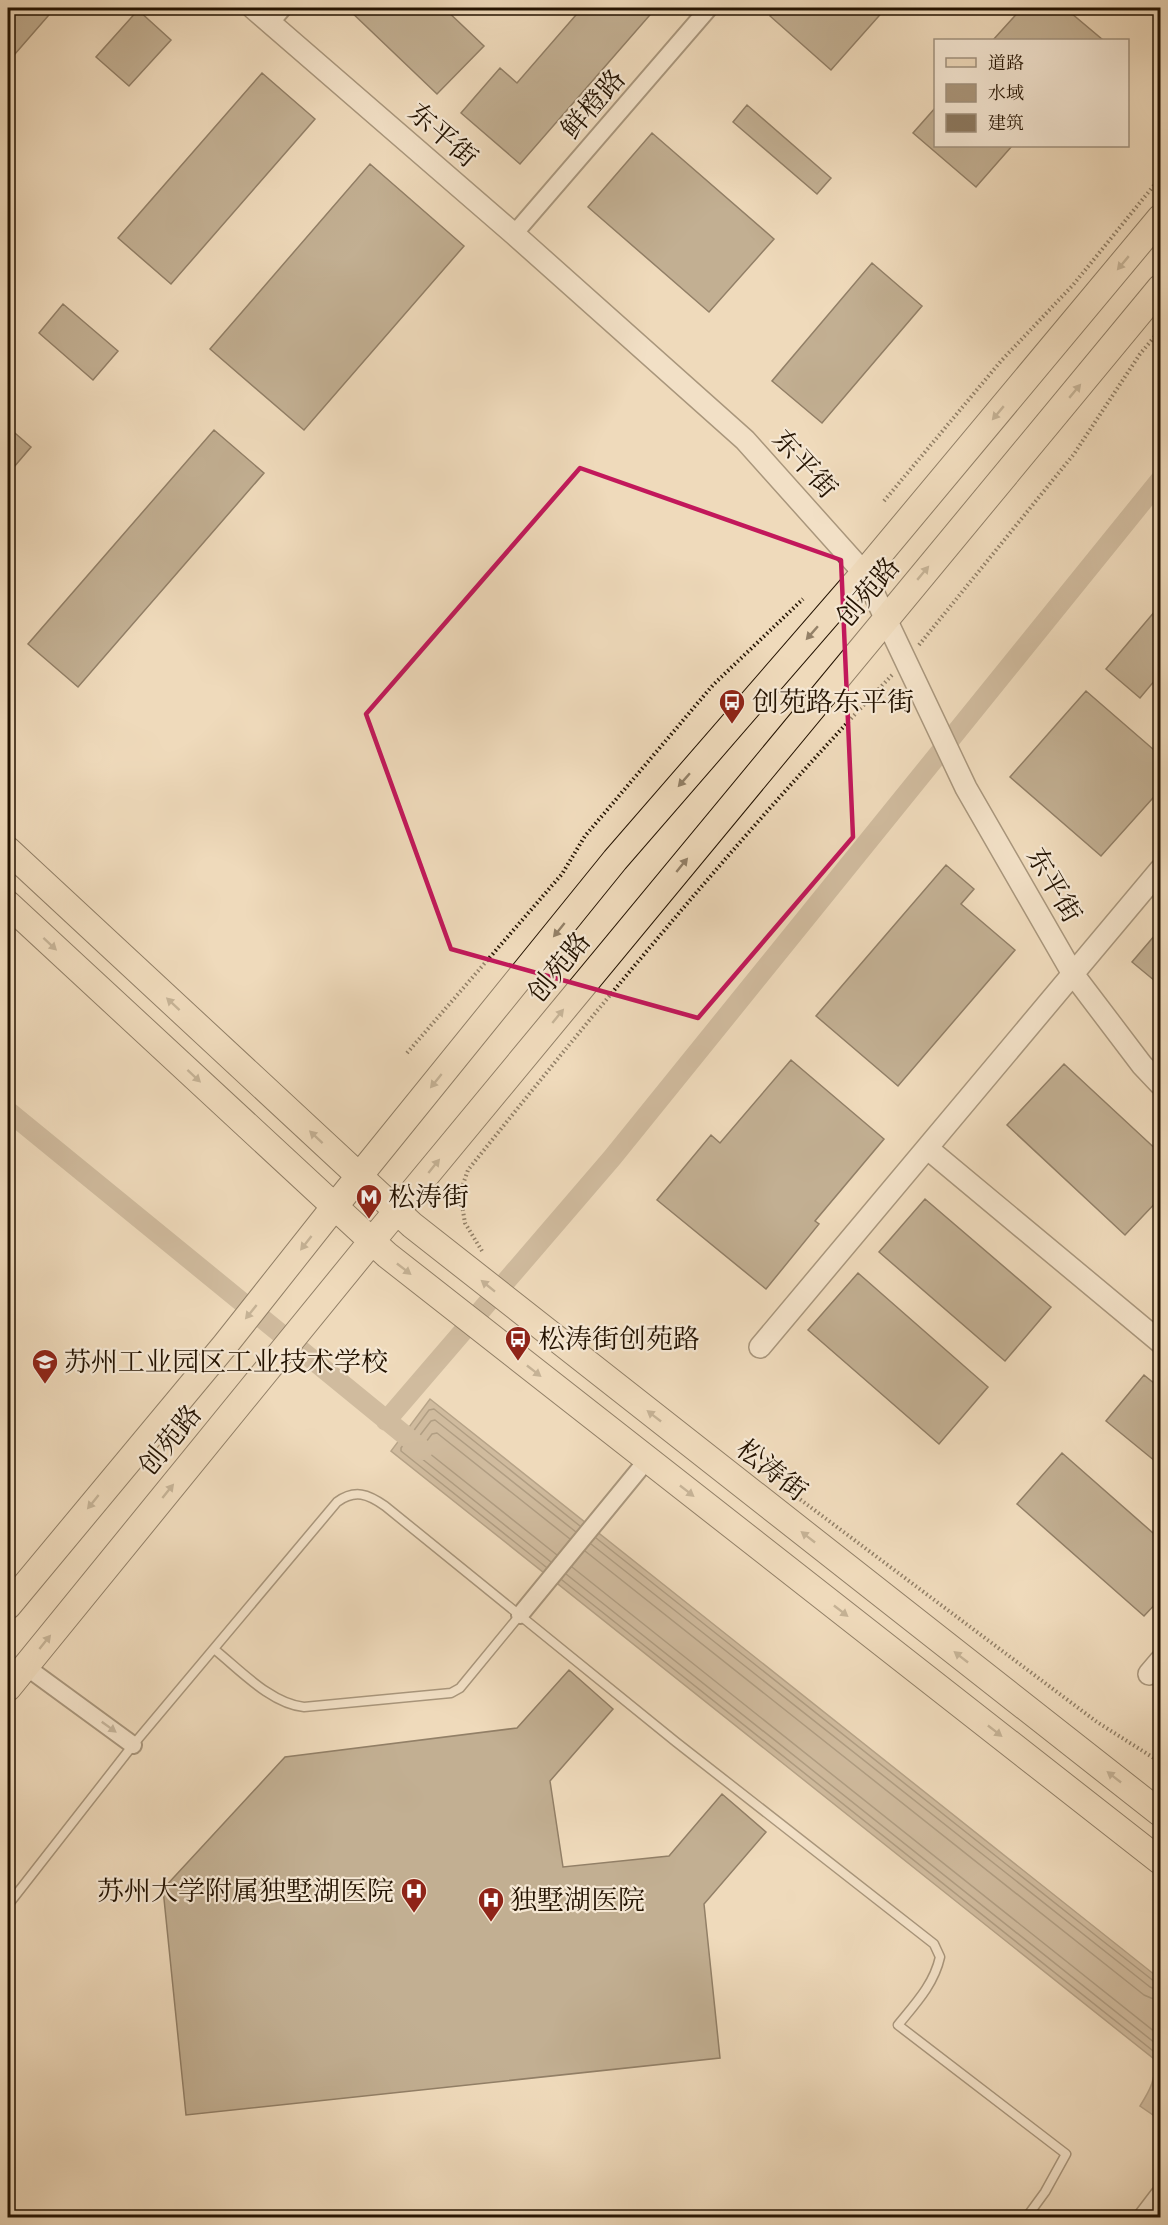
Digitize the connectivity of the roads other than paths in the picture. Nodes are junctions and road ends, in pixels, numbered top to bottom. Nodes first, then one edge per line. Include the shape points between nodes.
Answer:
1 (253, 8) edge
2 (709, 8) edge
3 (276, 15) edge
4 (1161, 218) edge
5 (514, 234) junction
6 (1161, 288) edge
7 (864, 573) junction
8 (886, 618) junction
9 (8, 850) edge
10 (1161, 870) edge
11 (8, 904) edge
12 (1073, 974) junction
13 (1161, 1084) edge
14 (927, 1148) junction
15 (359, 1177) junction
16 (335, 1206) junction
17 (397, 1212) junction
18 (372, 1241) junction
19 (1161, 1342) edge
20 (760, 1347) dead end
21 (647, 1460) junction
22 (8, 1606) edge
23 (519, 1615) junction
24 (214, 1649) junction
25 (25, 1666) junction
26 (8, 1688) edge
27 (133, 1745) junction
28 (1161, 1814) edge
29 (1161, 1861) edge
30 (8, 1905) edge
31 (1161, 2197) edge
32 (1026, 2217) edge
33 (1144, 2217) edge

1 - 3 street, 东平街
2 - 5 street, 鲜橙路
3 - 5 street, 东平街
4 -> 7 main road, 创苑路
5 - 7 street, 东平街 via 746,440
8 -> 6 main road, 创苑路
7 - 8 street, 东平街
7 -> 15 main road, 创苑路 via 615,860
8 - 12 street, 东平街 via 966,788
17 -> 8 main road, 创苑路
15 -> 9 main road, 松涛街
10 - 12 street
11 -> 16 main road
12 - 13 street, 东平街
12 - 14 street
14 - 19 street
14 - 20 street
15 - 16 main road, 创苑路
15 - 17 main road, 松涛街
16 - 18 main road
16 -> 22 main road, 创苑路
17 - 18 main road, 创苑路
28 -> 17 main road, 松涛街 via 513,1306 472,1258
18 -> 21 main road
25 -> 18 main road, 创苑路
21 - 23 street
21 -> 29 main road
23 - 24 lane via 460,1688 451,1693 293,1706 276,1699
23 - 24 lane via 385,1506 361,1493 347,1495 337,1502
23 - 32 lane via 934,1944 940,1957 932,1983 898,2025 1066,2154
24 - 27 lane
25 - 26 main road, 创苑路
25 -> 27 street
27 - 30 lane
31 - 33 street

